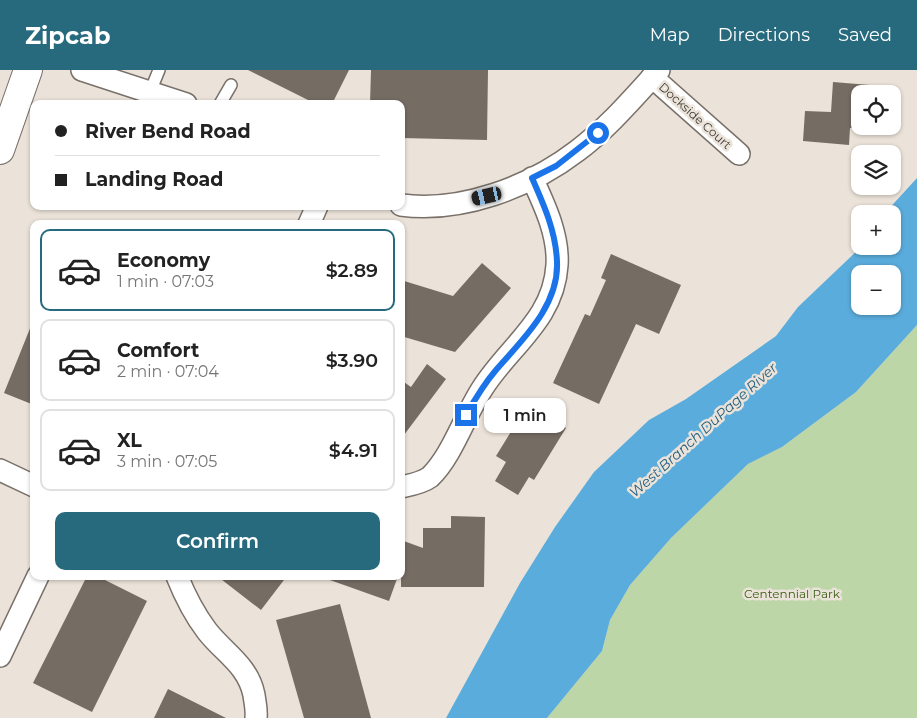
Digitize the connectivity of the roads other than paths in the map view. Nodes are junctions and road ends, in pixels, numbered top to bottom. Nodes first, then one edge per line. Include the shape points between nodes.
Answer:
1 (28, 70) edge
2 (82, 70) edge
3 (159, 70) edge
4 (656, 74) edge
5 (231, 85) dead end
6 (150, 92) junction
7 (174, 100) edge
8 (222, 100) edge
9 (0, 150) edge
10 (739, 154) dead end
11 (532, 178) junction
12 (405, 204) edge
13 (0, 470) edge
14 (30, 484) edge
15 (405, 486) edge
16 (36, 580) edge
17 (179, 580) edge
18 (0, 656) edge
19 (256, 718) edge

1 - 9 main road
2 - 6 street
3 - 6 lane
4 - 10 street, Dockside Court
4 - 11 street via 578,151
5 - 8 lane
6 - 7 street
11 - 12 street via 502,192 459,202
11 - 15 street via 545,206 554,242 557,264 549,298 527,336 483,387 449,450 429,477
13 - 14 street
16 - 18 street
17 - 19 street via 208,632 247,674

